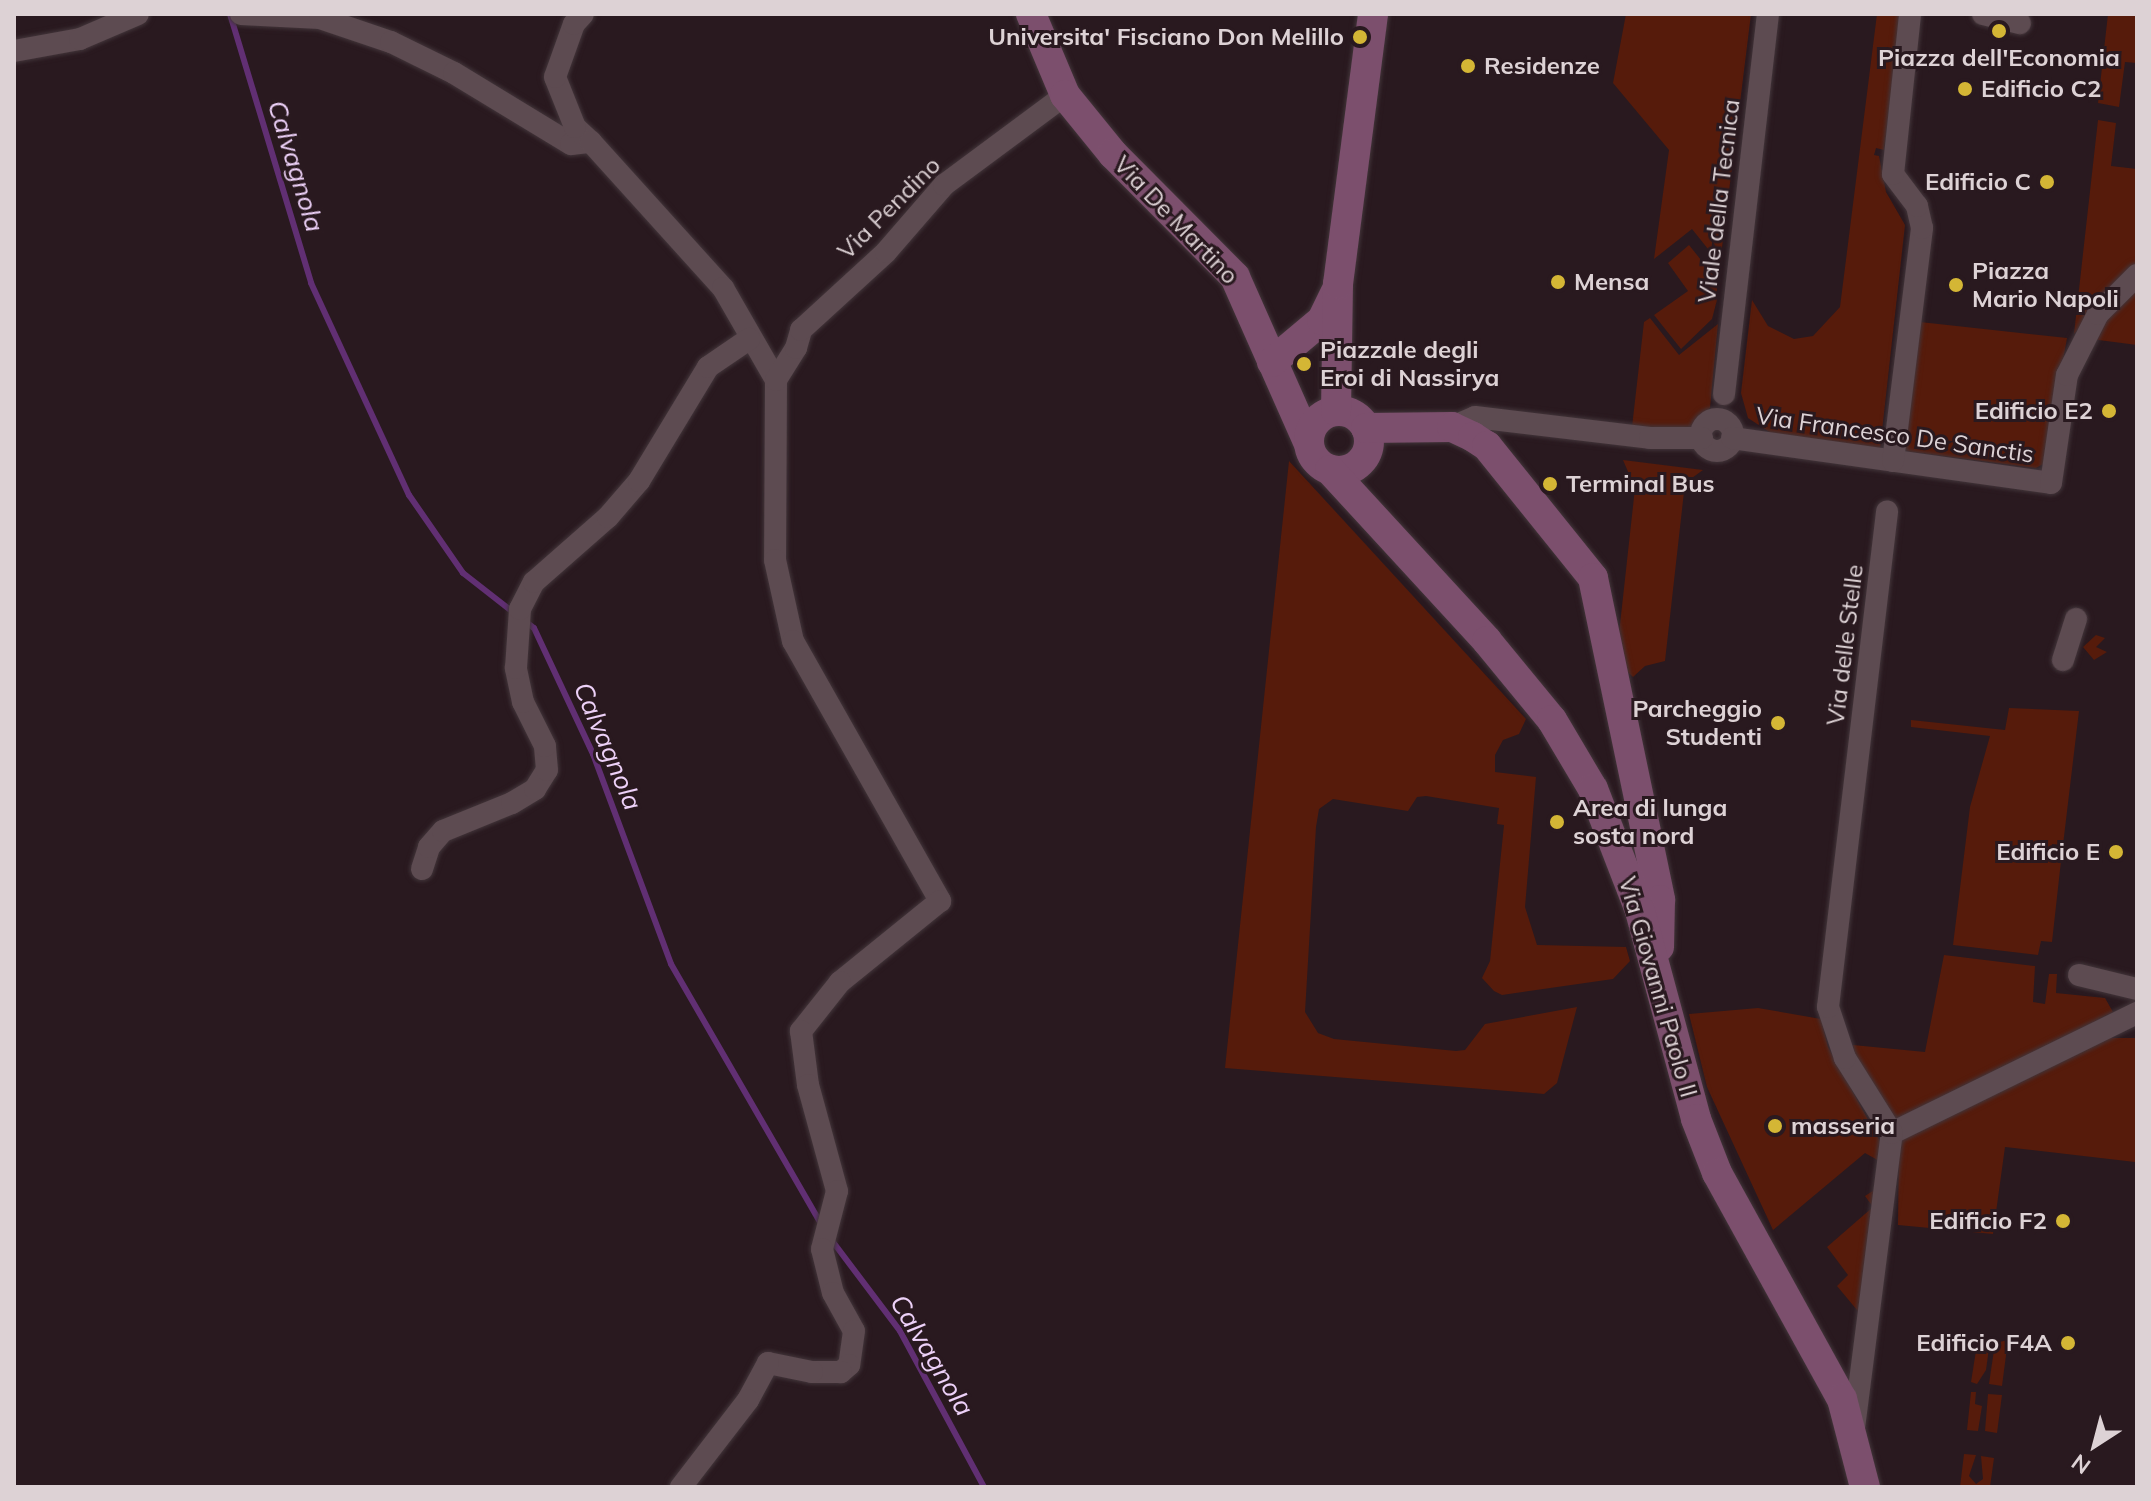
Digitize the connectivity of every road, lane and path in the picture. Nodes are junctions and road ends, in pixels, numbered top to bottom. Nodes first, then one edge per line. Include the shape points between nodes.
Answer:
1 (138, 14) edge
2 (241, 14) edge
3 (583, 14) edge
4 (1031, 14) edge
5 (1373, 14) edge
6 (1768, 14) edge
7 (1910, 14) edge
8 (1983, 14) edge
9 (2020, 23) dead end
10 (14, 51) edge
11 (1065, 95) junction
12 (591, 142) junction
13 (2137, 275) edge
14 (1338, 284) junction
15 (749, 339) junction
16 (1272, 362) junction
17 (776, 380) junction
18 (1336, 411) junction
19 (1452, 427) junction
20 (1366, 428) junction
21 (1719, 431) junction
22 (1308, 442) junction
23 (1364, 458) junction
24 (1893, 461) junction
25 (1330, 470) junction
26 (1887, 512) dead end
27 (1383, 527) junction
28 (2076, 619) dead end
29 (2063, 660) dead end
30 (422, 869) dead end
31 (2079, 975) dead end
32 (1658, 977) junction
33 (2137, 989) edge
34 (2137, 1013) edge
35 (1892, 1133) junction
36 (1853, 1436) junction
37 (681, 1487) edge
38 (1865, 1487) edge

1 - 10 street via 80,39
2 - 12 street via 320,18 391,42 454,73 571,144
3 - 12 street via 574,24 555,77 575,127
4 - 11 street, Via De Martino
5 - 14 street
6 - 21 street, Viale della Tecnica
7 - 24 street via 1893,174 1917,206 1922,228
8 - 9 street
11 - 16 street, Via De Martino via 1113,154 1235,277
11 - 17 street, Via Pendino via 944,185 886,252 801,330
12 - 15 street via 702,262
13 - 24 street, Via Francesco De Sanctis via 2098,314 2067,375 2051,483
14 - 16 street via 1322,320
14 - 18 street
15 - 17 street
15 - 30 street via 708,367 639,481 608,517 534,582 519,617 516,668 523,702 545,746 547,770 535,789 512,803 443,831 429,847
16 - 22 street, Via De Martino
17 - 37 street via 775,560 793,641 940,901 840,982 801,1031 808,1085 837,1191 822,1249 833,1293 846,1308 854,1331 849,1365 841,1372 812,1372 768,1363 748,1400
18 - 20 street via 1354,415
18 - 22 street via 1313,424
19 - 20 street
19 - 21 street, Via Francesco De Sanctis via 1475,417 1650,438
19 - 32 street via 1487,446 1593,578 1660,900
20 - 23 street via 1369,444
21 - 24 street, Via Francesco De Sanctis
22 - 25 street via 1315,459
23 - 25 street via 1349,469
23 - 27 street, Via Giovanni Paolo II
25 - 27 street, Via Giovanni Paolo II
26 - 35 street, Via delle Stelle via 1828,1007 1845,1058
27 - 32 street, Via Giovanni Paolo II via 1552,720 1593,789 1640,911
28 - 29 street
31 - 33 street
32 - 36 street, Via Giovanni Paolo II via 1696,1119 1717,1173 1842,1399
34 - 35 street
35 - 36 street
36 - 38 street, Via Giovanni Paolo II

